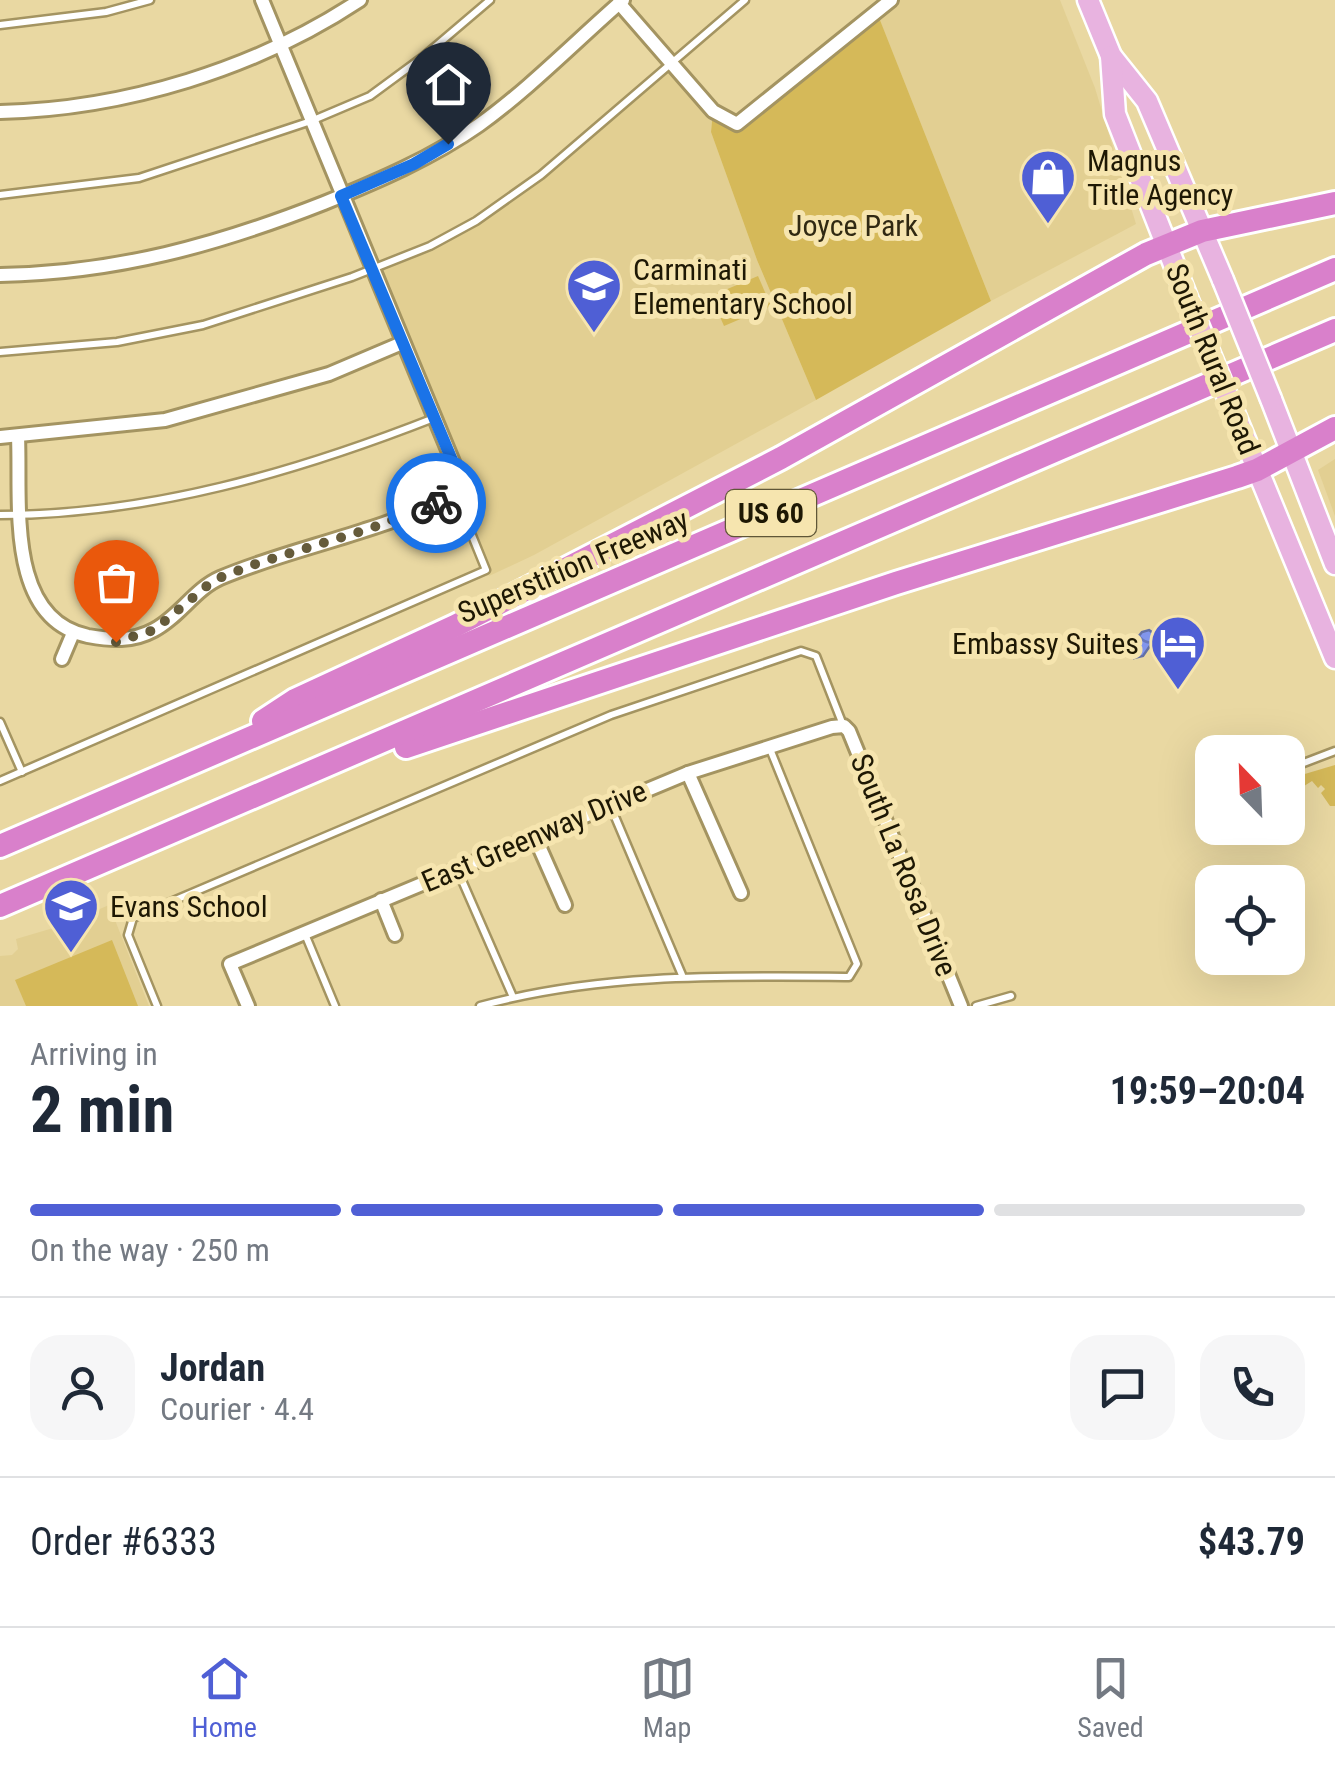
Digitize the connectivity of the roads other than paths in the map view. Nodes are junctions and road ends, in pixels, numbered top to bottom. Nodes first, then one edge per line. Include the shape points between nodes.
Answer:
1 (150, 0) edge
2 (262, 0) edge
3 (360, 0) edge
4 (490, 0) edge
5 (745, 0) edge
6 (891, 0) edge
7 (1091, 1) edge
8 (621, 2) edge
9 (0, 26) edge
10 (280, 45) junction
11 (1112, 56) junction
12 (672, 61) junction
13 (0, 112) edge
14 (311, 121) junction
15 (0, 194) edge
16 (341, 196) junction
17 (1335, 204) edge
18 (1202, 231) junction
19 (1167, 246) junction
20 (370, 269) junction
21 (1335, 269) edge
22 (0, 275) edge
23 (1335, 330) edge
24 (402, 343) junction
25 (0, 352) edge
26 (434, 418) junction
27 (1335, 428) edge
28 (0, 437) edge
29 (18, 437) junction
30 (1292, 452) junction
31 (1258, 470) junction
32 (460, 493) junction
33 (0, 515) edge
34 (21, 515) junction
35 (1335, 564) edge
36 (73, 633) junction
37 (62, 658) dead end
38 (1335, 658) edge
39 (0, 722) edge
40 (844, 726) junction
41 (770, 748) junction
42 (1335, 751) edge
43 (207, 758) junction
44 (1305, 762) edge
45 (22, 772) junction
46 (688, 773) junction
47 (0, 781) edge
48 (260, 796) junction
49 (610, 804) junction
50 (534, 835) junction
51 (2, 845) edge
52 (457, 868) junction
53 (741, 894) dead end
54 (381, 900) junction
55 (566, 905) dead end
56 (0, 908) edge
57 (305, 934) junction
58 (395, 935) dead end
59 (682, 975) junction
60 (1011, 996) dead end
61 (514, 997) junction
62 (157, 1006) edge
63 (248, 1006) edge
64 (335, 1006) edge
65 (480, 1006) edge
66 (961, 1006) edge
67 (976, 1006) edge

1 - 9 lane
2 - 10 street
3 - 10 street
4 - 14 lane via 370,96
5 - 12 lane
6 - 12 street via 737,124 713,111
7 - 11 main road, South Rural Road
8 - 12 street
8 - 16 street via 480,124 414,164
10 - 13 street via 199,78 106,99
10 - 14 street
11 - 18 main road, South Rural Road via 1147,101
11 - 19 main road, South Rural Road via 1115,114
12 - 20 lane via 541,175 476,221
14 - 15 lane via 139,178
14 - 16 street
16 - 20 street
16 - 22 street via 242,235 151,259
17 - 18 highway
18 - 19 highway
18 - 30 main road, South Rural Road, bridge
19 - 31 main road, South Rural Road, bridge
19 - 43 highway via 781,458 455,626 295,700
20 - 24 street
20 - 25 lane via 203,325 117,342
21 - 43 highway, Superstition Freeway / US 60
23 - 48 highway, US 60
24 - 26 street
24 - 29 street via 329,374 164,420
26 - 32 street
26 - 34 lane via 260,479 124,506
27 - 30 highway
28 - 29 street
29 - 34 street
30 - 31 highway
30 - 35 main road, South Rural Road
31 - 38 main road, South Rural Road
31 - 48 highway
32 - 36 street via 214,580 154,630 116,642
32 - 45 lane via 486,570
33 - 34 lane
34 - 36 street via 30,589 51,618
36 - 37 street
39 - 45 lane
40 - 41 street, East Greenway Drive
40 - 62 lane via 816,656 802,651 611,715 132,918 128,935
40 - 66 street, South La Rosa Drive
41 - 46 street, East Greenway Drive
41 - 59 lane via 857,964 848,977
42 - 44 lane
43 - 51 highway, Superstition Freeway / US 60
45 - 47 lane
46 - 49 street, East Greenway Drive
46 - 53 street
48 - 56 highway, US 60
49 - 50 street, East Greenway Drive
49 - 59 lane
50 - 52 street, East Greenway Drive
50 - 55 street
52 - 54 street, East Greenway Drive
52 - 61 lane
54 - 57 street, East Greenway Drive
54 - 58 street
57 - 63 street, East Greenway Drive via 230,964
57 - 64 lane
59 - 61 lane
60 - 67 lane
61 - 65 lane

